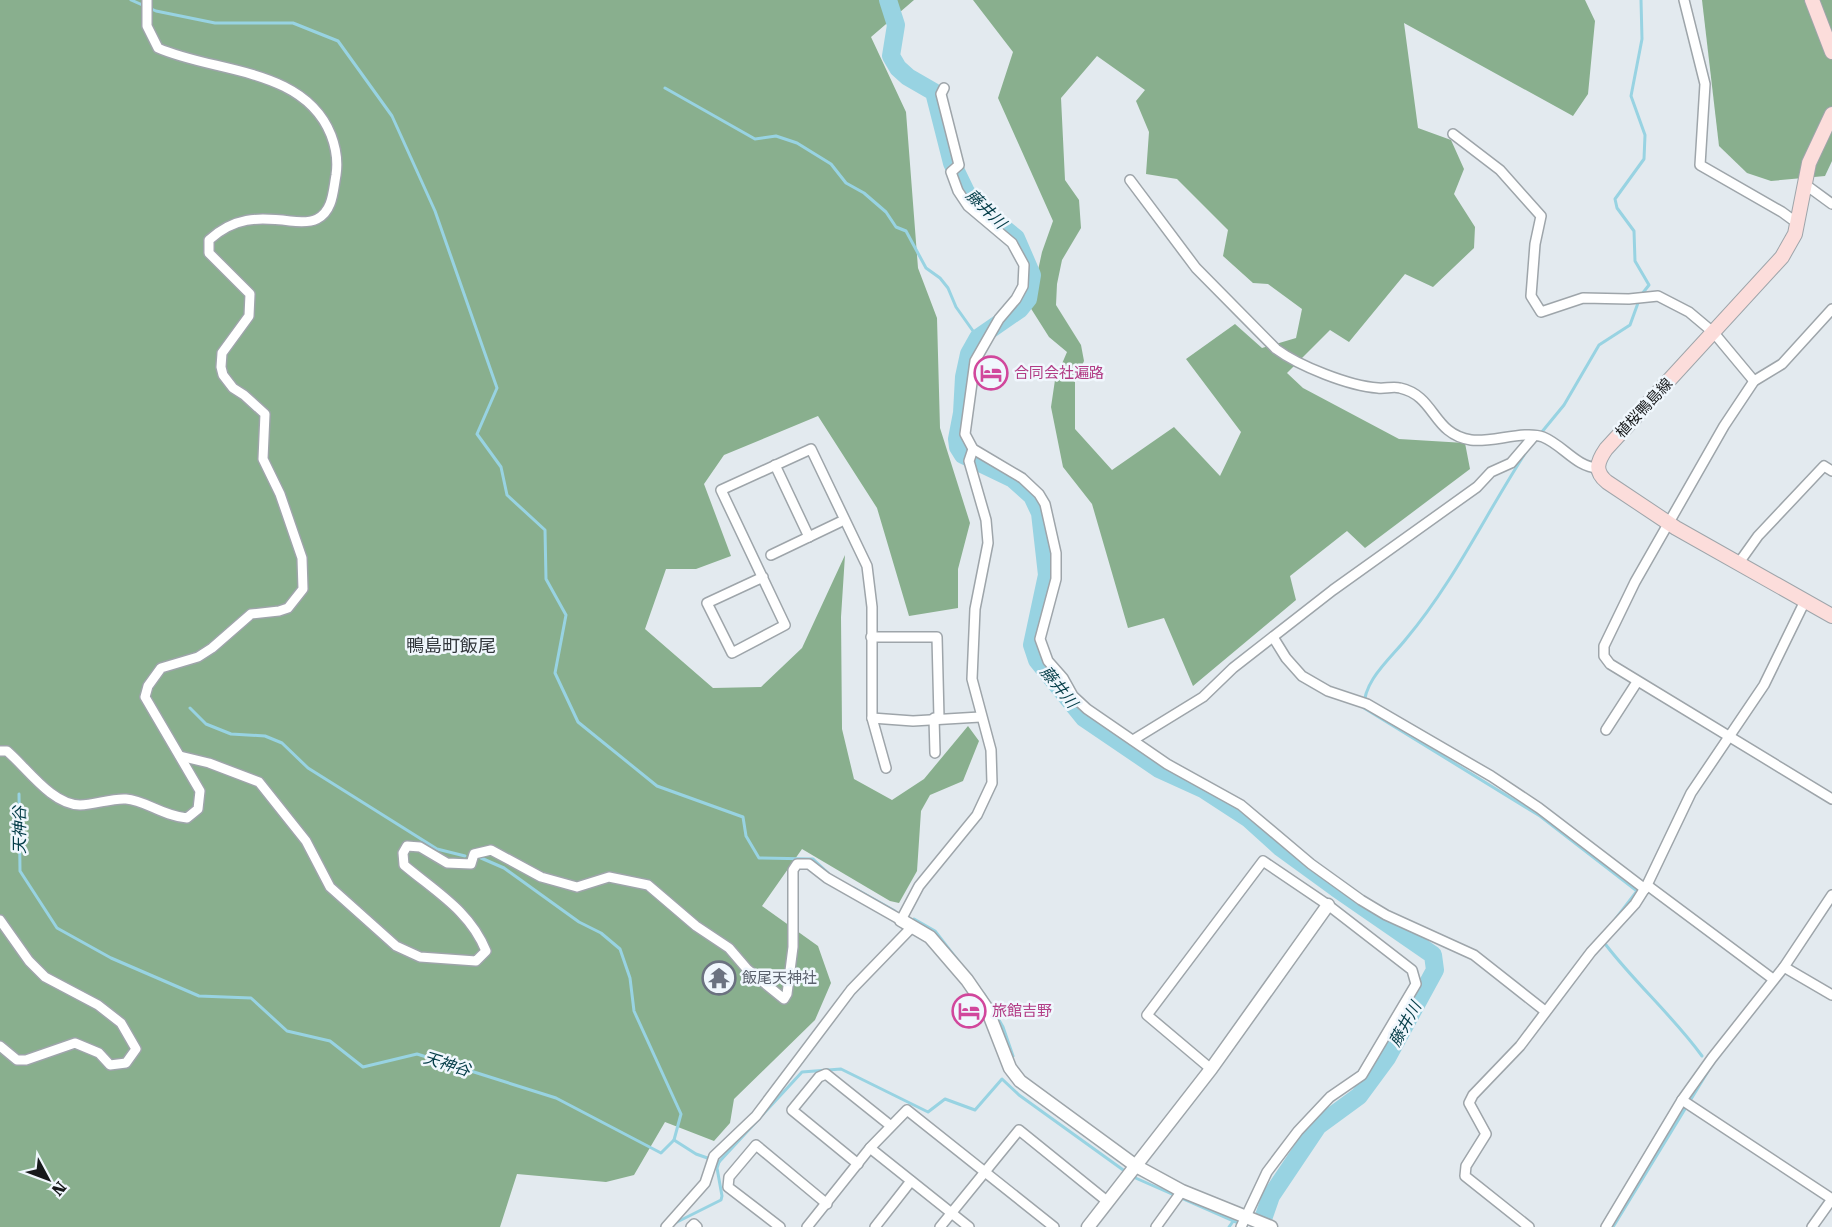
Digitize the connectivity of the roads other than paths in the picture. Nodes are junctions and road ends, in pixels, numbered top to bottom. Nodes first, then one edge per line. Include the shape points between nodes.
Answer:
1 (147, 0) edge
2 (1684, 0) edge
3 (1812, 0) edge
4 (1832, 52) edge
5 (944, 88) dead end
6 (1832, 114) edge
7 (1453, 134) dead end
8 (1130, 180) dead end
9 (1806, 185) junction
10 (1832, 204) edge
11 (1797, 223) junction
12 (1832, 309) edge
13 (1714, 333) junction
14 (1755, 381) junction
15 (1537, 436) junction
16 (971, 455) junction
17 (774, 465) junction
18 (1598, 468) junction
19 (1832, 471) edge
20 (840, 522) dead end
21 (1668, 523) junction
22 (809, 537) junction
23 (771, 555) dead end
24 (1738, 564) junction
25 (763, 577) junction
26 (1804, 603) junction
27 (1832, 616) edge
28 (871, 637) junction
29 (1273, 637) junction
30 (1637, 682) junction
31 (980, 717) junction
32 (872, 718) junction
33 (937, 718) junction
34 (1606, 730) dead end
35 (1731, 737) junction
36 (1133, 740) junction
37 (0, 751) edge
38 (935, 753) dead end
39 (180, 756) junction
40 (886, 768) dead end
41 (1832, 799) edge
42 (1646, 887) junction
43 (1832, 895) edge
44 (1328, 905) junction
45 (0, 920) edge
46 (901, 920) junction
47 (913, 927) junction
48 (1784, 967) junction
49 (1773, 979) junction
50 (1832, 995) edge
51 (1545, 1011) junction
52 (0, 1046) edge
53 (1211, 1069) junction
54 (1685, 1102) junction
55 (891, 1126) junction
56 (870, 1149) junction
57 (858, 1164) junction
58 (1136, 1166) junction
59 (984, 1171) junction
60 (911, 1181) junction
61 (1182, 1191) junction
62 (1108, 1202) junction
63 (827, 1204) junction
64 (951, 1213) junction
65 (1244, 1222) edge
66 (666, 1227) edge
67 (691, 1227) edge
68 (697, 1227) edge
69 (780, 1227) edge
70 (807, 1227) edge
71 (875, 1227) edge
72 (940, 1227) edge
73 (969, 1227) edge
74 (1054, 1227) edge
75 (1088, 1227) edge
76 (1156, 1227) edge
77 (1271, 1227) edge
78 (1530, 1227) edge
79 (1606, 1227) edge
80 (1812, 1227) edge

1 - 39 street via 146,17 158,48 275,82 303,98 328,127 338,164 330,207 317,219 240,221 223,227 209,240 209,254 250,294 249,316 222,353 223,375 265,414 264,459 280,494 305,575 303,589 288,608 251,614 198,657 161,668 154,675 145,697
2 - 11 street via 1705,84 1700,165
3 - 4 main road
5 - 16 street via 941,94 955,167 951,176 968,206 1012,243 1024,265 1023,286 972,370 965,434
6 - 9 main road, 植桜鴨島線 via 1809,163
7 - 13 street via 1500,170 1541,216 1531,296 1541,312 1582,298 1658,296 1689,312
8 - 15 street via 1196,268 1290,359 1365,386 1400,388 1428,404 1447,432 1457,436 1472,440
9 - 10 street
9 - 11 main road, 植桜鴨島線
11 - 13 main road, 植桜鴨島線 via 1782,257
12 - 14 street via 1782,364
13 - 14 street
13 - 18 main road, 植桜鴨島線 via 1606,449
14 - 21 street via 1709,450
15 - 18 street via 1587,467
15 - 29 street via 1511,463 1491,472 1477,487
16 - 31 street via 988,543 975,609 972,651 972,679
16 - 36 street via 1031,485 1045,504 1056,553 1056,579 1040,639 1042,650 1073,696
17 - 22 street
17 - 25 street via 721,490
17 - 28 street via 811,449 867,566
18 - 21 main road via 1599,476
19 - 24 street via 1824,466 1758,536
20 - 22 street
21 - 24 main road
21 - 30 street via 1604,646 1604,656 1610,664
22 - 23 street
24 - 26 main road
25 - 25 street via 785,625 732,653 707,603
26 - 27 main road
26 - 35 street via 1764,685
28 - 32 street
28 - 33 street via 937,637
29 - 36 street via 1203,697
29 - 42 street via 1302,676 1328,691 1364,703 1529,802
30 - 34 street
30 - 35 street
31 - 33 street
31 - 46 street via 992,762 988,794 977,815 919,886
32 - 33 street
32 - 40 street
33 - 38 street
35 - 41 street
35 - 42 street via 1691,793
36 - 51 street via 1167,764 1241,805 1361,900 1474,955
37 - 39 street via 7,751 60,801 78,805 124,799 172,817 187,818 198,809 200,791
39 - 46 street via 259,782 306,841 330,887 396,946 420,957 476,961 486,951 479,934 455,904 404,865 406,846 420,847 447,863 471,864 474,854 491,850 541,877 577,887 609,878 648,885 729,948 783,999 794,947 793,870 797,864 809,864
42 - 49 street
42 - 51 street
43 - 48 street
44 - 53 street
44 - 53 street via 1263,861 1147,1015
44 - 65 street via 1412,970 1416,984 1362,1075 1330,1098 1267,1172
45 - 52 street via 29,962 45,977 98,1005 121,1023 136,1049 126,1063 110,1065 99,1053 75,1043 26,1060 17,1060
46 - 47 street
47 - 58 street via 930,937 967,980 987,1009 1010,1068 1020,1081
47 - 66 street via 851,990 756,1116 712,1159 705,1183
48 - 49 street
48 - 50 street
49 - 54 street
51 - 78 street via 1520,1046 1469,1103 1486,1134 1466,1166 1465,1176
53 - 58 street
54 - 79 street
54 - 80 street via 1832,1199
55 - 56 street
55 - 57 street via 826,1074 819,1077 792,1110
55 - 59 street via 907,1110
56 - 57 street
56 - 60 street
57 - 63 street
58 - 61 street
58 - 62 street
59 - 62 street via 1019,1130
59 - 64 street
59 - 74 street
60 - 64 street
60 - 71 street
61 - 65 street
61 - 76 street
62 - 75 street
63 - 69 street via 756,1145 729,1177 728,1187
63 - 70 street
64 - 72 street
64 - 73 street
65 - 77 street
67 - 68 street

